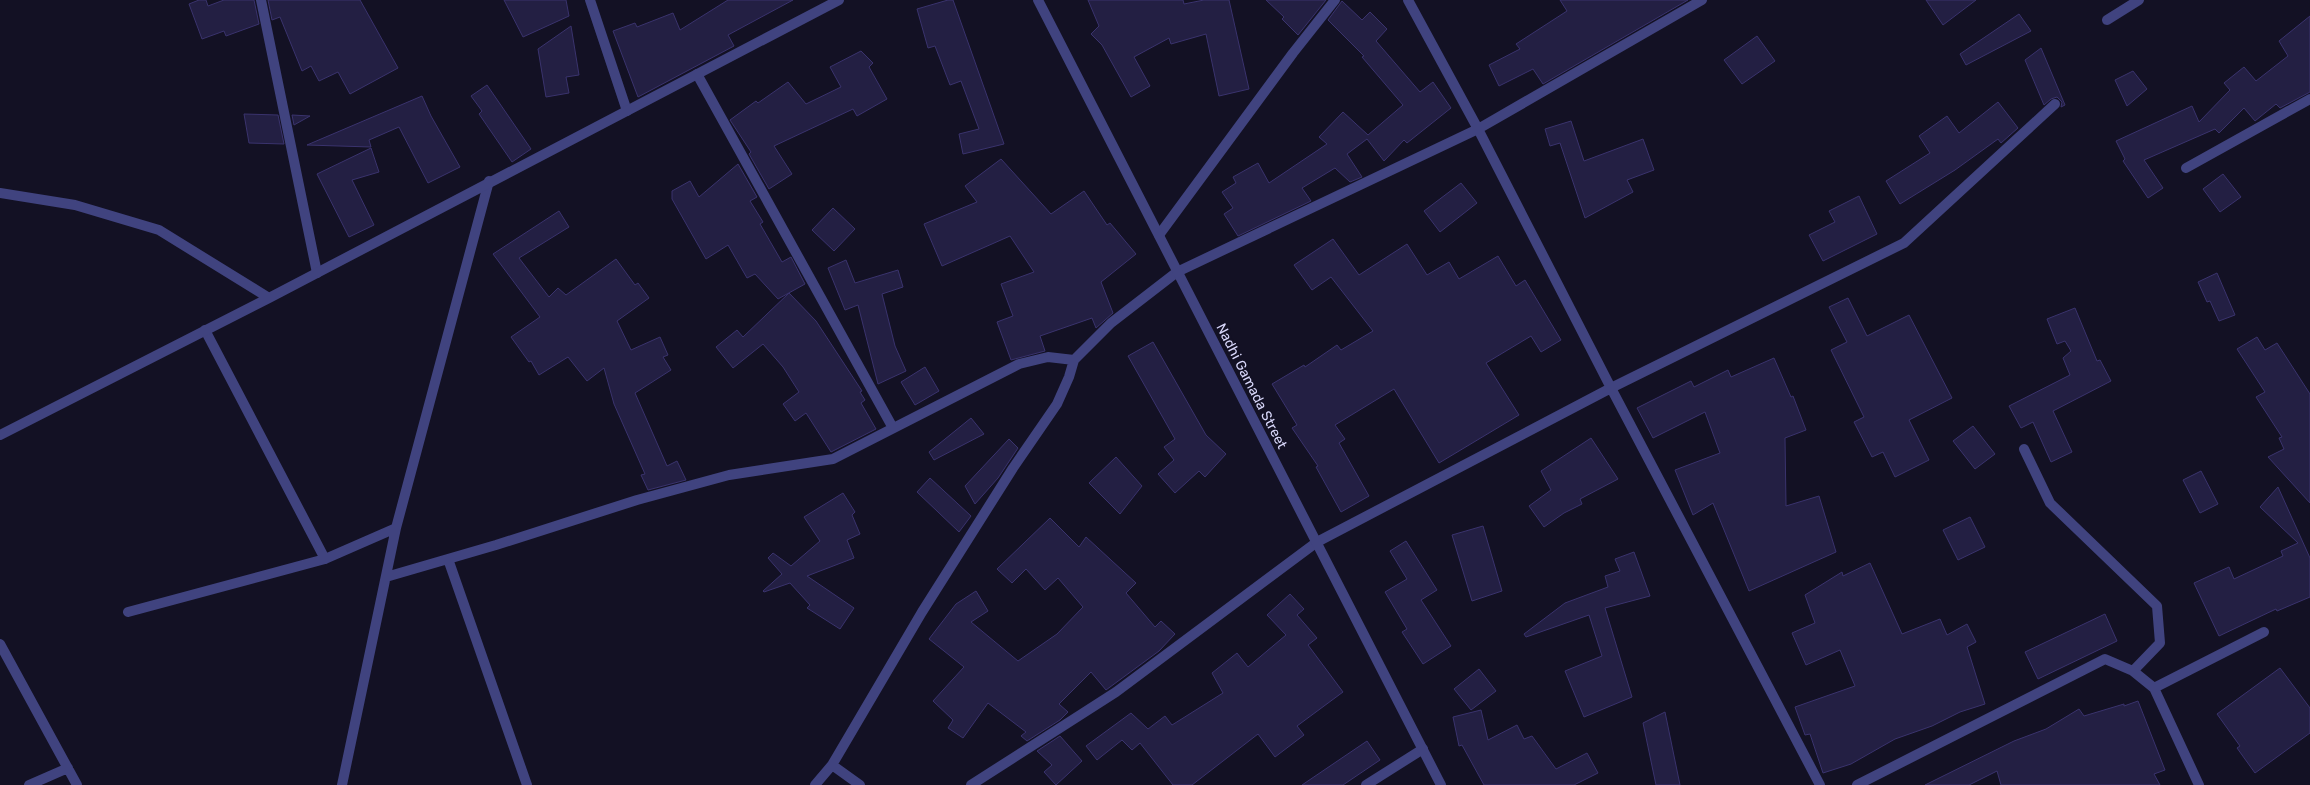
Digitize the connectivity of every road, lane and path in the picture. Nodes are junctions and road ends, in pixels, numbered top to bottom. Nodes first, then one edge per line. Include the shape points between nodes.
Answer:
1 (262, 0) edge
2 (590, 0) edge
3 (839, 0) edge
4 (1038, 0) edge
5 (1335, 0) edge
6 (1408, 0) edge
7 (1702, 0) edge
8 (2139, 0) edge
9 (2107, 20) dead end
10 (697, 74) junction
11 (2310, 99) edge
12 (2056, 104) dead end
13 (627, 111) junction
14 (1478, 129) junction
15 (2186, 168) dead end
16 (489, 181) junction
17 (0, 193) edge
18 (1158, 235) junction
19 (1178, 272) junction
20 (317, 273) junction
21 (268, 298) junction
22 (205, 330) junction
23 (1074, 360) junction
24 (1611, 388) junction
25 (893, 428) junction
26 (0, 436) edge
27 (2024, 449) dead end
28 (396, 528) junction
29 (1317, 542) junction
30 (325, 559) junction
31 (448, 559) junction
32 (386, 577) junction
33 (128, 612) dead end
34 (2264, 632) dead end
35 (0, 644) edge
36 (2133, 671) junction
37 (2154, 688) junction
38 (1423, 749) junction
39 (832, 766) junction
40 (68, 768) junction
41 (29, 785) edge
42 (77, 785) edge
43 (342, 785) edge
44 (527, 785) edge
45 (815, 785) edge
46 (860, 785) edge
47 (972, 785) edge
48 (1366, 785) edge
49 (1442, 785) edge
50 (1820, 785) edge
51 (1857, 785) edge
52 (2199, 785) edge

1 - 20 street
2 - 13 street
3 - 10 street
4 - 18 street, Nadhi Gamada Street
5 - 18 street
6 - 14 street
7 - 14 street
8 - 9 street
10 - 13 street
10 - 25 street
11 - 15 street
12 - 24 street via 1904,242
13 - 16 street
14 - 19 street
14 - 24 street
16 - 20 street
16 - 28 street
17 - 21 street via 75,205 159,230
18 - 19 street, Nadhi Gamada Street
19 - 23 street via 1111,323
19 - 29 street, Nadhi Gamada Street
20 - 21 street
21 - 22 street
22 - 26 street
22 - 30 street
23 - 25 street via 1048,357 1019,364
23 - 39 street via 1057,404 1012,468 922,612
24 - 29 street
24 - 50 street
25 - 31 street via 834,459 729,475
27 - 36 street via 2050,503 2157,606 2160,643
28 - 30 street
28 - 32 street
29 - 38 street, Nadhi Gamada Street
29 - 47 street via 1116,692
30 - 33 street
31 - 32 street
31 - 44 street
32 - 43 street
34 - 37 street
35 - 40 street
36 - 37 street
36 - 51 street via 2105,659
37 - 52 street
38 - 48 street
38 - 49 street, Nadhi Gamada Street
39 - 45 street
39 - 46 street
40 - 41 street
40 - 42 street

